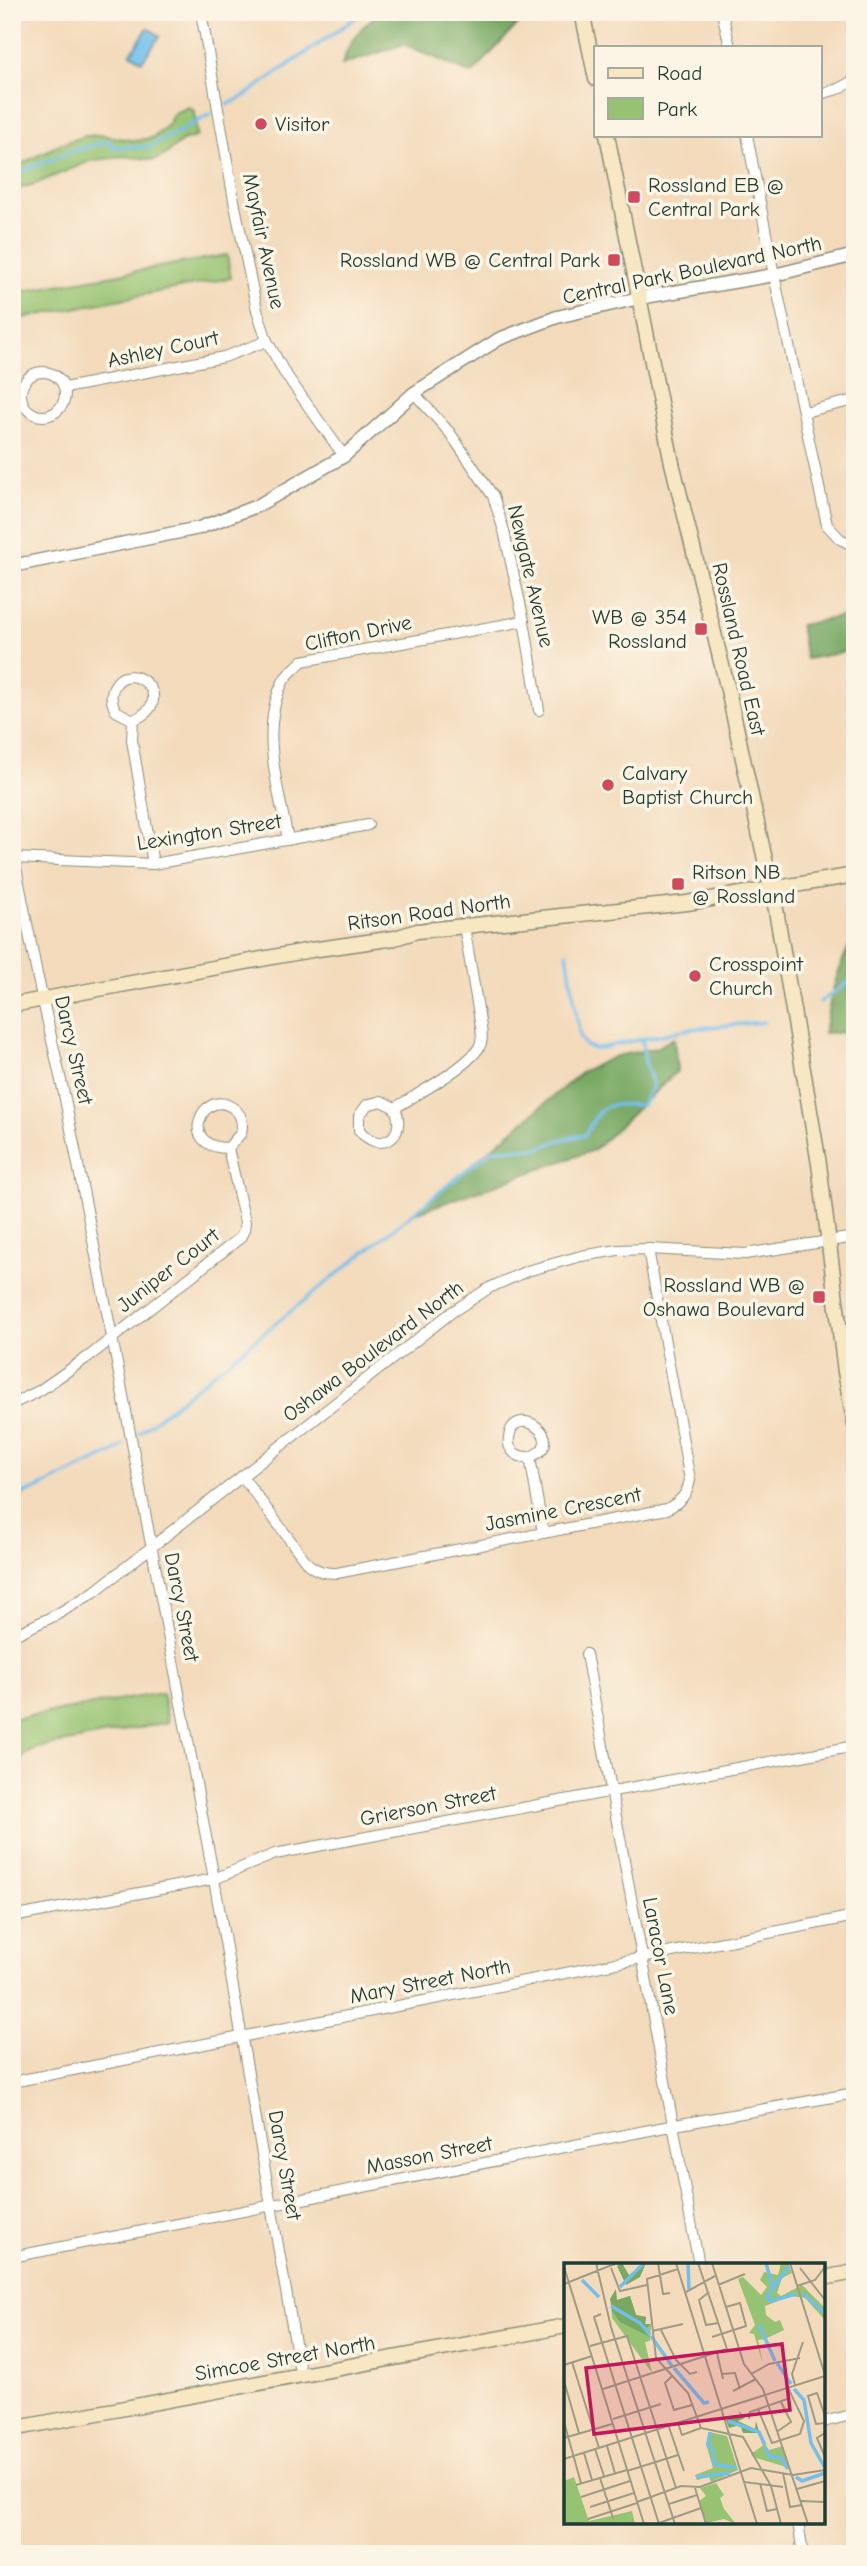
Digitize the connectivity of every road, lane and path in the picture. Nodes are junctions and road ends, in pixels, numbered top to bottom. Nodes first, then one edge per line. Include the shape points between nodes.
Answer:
1 (201, 12) edge
2 (582, 12) edge
3 (722, 12) edge
4 (730, 46) edge
5 (594, 69) edge
6 (855, 80) edge
7 (822, 93) edge
8 (607, 136) edge
9 (747, 136) edge
10 (855, 255) edge
11 (774, 275) junction
12 (639, 298) junction
13 (267, 341) junction
14 (65, 388) junction
15 (414, 393) junction
16 (855, 400) edge
17 (804, 412) junction
18 (344, 456) junction
19 (855, 546) edge
20 (12, 566) edge
21 (524, 621) junction
22 (539, 710) dead end
23 (133, 720) junction
24 (368, 825) dead end
25 (288, 840) junction
26 (13, 853) edge
27 (153, 864) junction
28 (855, 875) edge
29 (772, 890) junction
30 (464, 926) junction
31 (42, 999) junction
32 (12, 1005) edge
33 (395, 1108) junction
34 (228, 1147) junction
35 (855, 1237) edge
36 (829, 1242) junction
37 (648, 1249) junction
38 (112, 1337) junction
39 (12, 1405) edge
40 (855, 1425) edge
41 (530, 1457) dead end
42 (242, 1476) junction
43 (543, 1533) junction
44 (151, 1547) junction
45 (12, 1636) edge
46 (586, 1654) dead end
47 (855, 1746) edge
48 (610, 1792) junction
49 (214, 1879) junction
50 (855, 1916) edge
51 (12, 1917) edge
52 (642, 1958) junction
53 (242, 2038) junction
54 (12, 2082) edge
55 (855, 2093) edge
56 (675, 2125) junction
57 (273, 2206) junction
58 (12, 2257) edge
59 (699, 2263) edge
60 (855, 2272) edge
61 (825, 2277) edge
62 (564, 2326) edge
63 (301, 2377) junction
64 (855, 2414) edge
65 (825, 2422) edge
66 (12, 2429) edge
67 (798, 2524) edge
68 (803, 2554) edge

1 - 13 street, Mayfair Avenue via 235,205
2 - 5 main road
3 - 4 street
6 - 7 street
8 - 12 main road, Rossland Road East
9 - 11 street
10 - 11 street, Central Park Boulevard North
11 - 12 street, Central Park Boulevard North
11 - 17 street
12 - 15 street, Central Park Boulevard North via 557,317 499,339
12 - 29 main road, Rossland Road East via 671,463
13 - 14 street, Ashley Court via 225,357
13 - 18 street, Mayfair Avenue
14 - 14 street via 52,373 35,373 22,386 22,401 29,412 54,414 66,396
15 - 18 street, Central Park Boulevard North
15 - 21 street, Newgate Avenue via 450,433 493,496
16 - 17 street
17 - 19 street via 827,525
18 - 20 street, Central Park Boulevard North via 257,506 199,528
21 - 22 street, Newgate Avenue
21 - 25 street, Clifton Drive via 302,660 284,679 270,737
23 - 23 street via 147,712 153,699 149,686 131,677 119,681 111,698 116,711
23 - 27 street via 132,740
24 - 25 street, Lexington Street
25 - 27 street, Lexington Street
26 - 27 street, Lexington Street
26 - 31 street, Darcy Street
28 - 29 main road, Ritson Road North
29 - 30 main road, Ritson Road North
29 - 36 main road, Rossland Road East
30 - 31 main road, Ritson Road North
30 - 33 street via 481,1027 480,1047
31 - 32 main road, Ritson Road North
31 - 38 street, Darcy Street
33 - 33 street via 399,1126 388,1141 369,1140 359,1130 359,1116 368,1105 381,1101
34 - 34 street via 211,1146 201,1136 201,1115 212,1105 227,1104 241,1119 241,1133
34 - 38 street, Juniper Court via 245,1222 240,1238
35 - 36 street, Oshawa Boulevard North
36 - 37 street, Oshawa Boulevard North via 745,1254
36 - 40 main road, Rossland Road East
37 - 42 street, Oshawa Boulevard North via 581,1256 527,1271 489,1288
37 - 43 street, Jasmine Crescent via 688,1467 687,1492 667,1509
38 - 39 street, Juniper Court via 39,1391
38 - 44 street, Darcy Street
41 - 43 street
42 - 43 street, Jasmine Crescent via 308,1564 326,1573
42 - 44 street, Oshawa Boulevard North
44 - 45 street, Oshawa Boulevard North via 75,1604
44 - 49 street, Darcy Street
46 - 48 street, Laracor Lane
47 - 48 street, Grierson Street
48 - 49 street, Grierson Street via 275,1854
48 - 52 street, Laracor Lane
49 - 51 street, Grierson Street
49 - 53 street, Darcy Street
50 - 52 street, Mary Street North
52 - 53 street, Mary Street North
52 - 56 street, Laracor Lane
53 - 54 street, Mary Street North
53 - 57 street, Darcy Street
55 - 56 street, Masson Street
56 - 57 street, Masson Street
56 - 59 street, Laracor Lane
57 - 58 street, Masson Street
57 - 63 street, Darcy Street
60 - 61 main road
62 - 63 main road, Simcoe Street North
63 - 66 main road, Simcoe Street North
64 - 65 street
67 - 68 street

